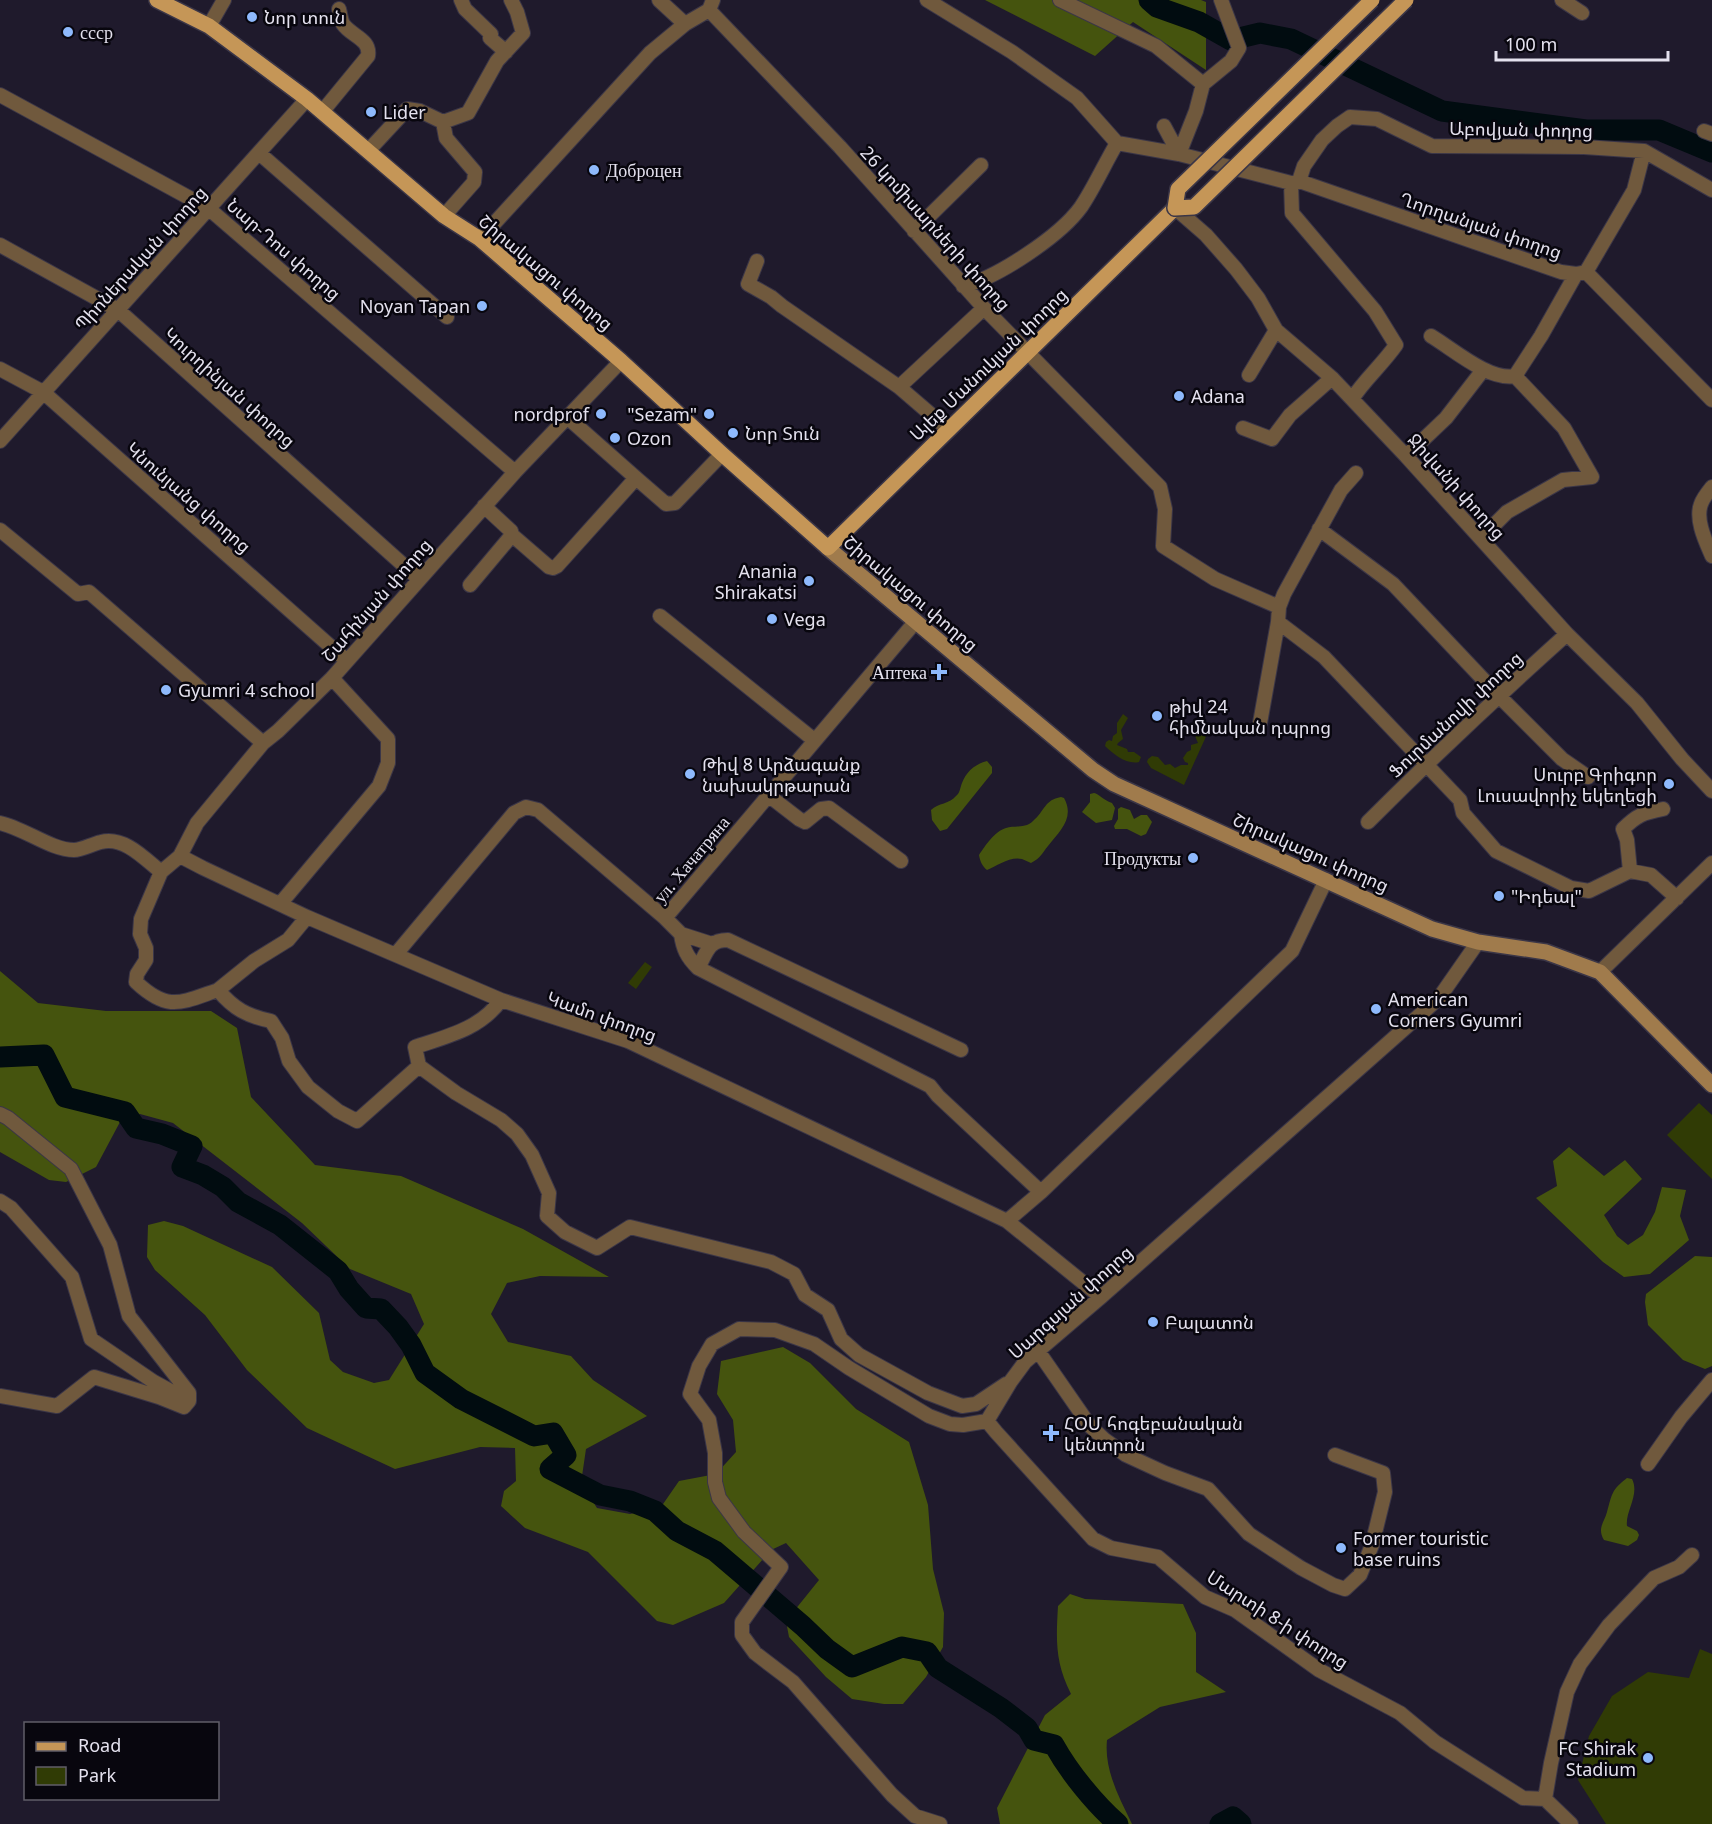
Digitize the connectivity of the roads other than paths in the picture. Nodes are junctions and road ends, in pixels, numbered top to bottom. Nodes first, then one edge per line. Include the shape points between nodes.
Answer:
1 (157, 0) edge
2 (224, 0) edge
3 (461, 0) edge
4 (510, 0) edge
5 (659, 0) edge
6 (927, 0) edge
7 (1060, 0) edge
8 (1221, 0) edge
9 (1372, 0) edge
10 (1406, 0) edge
11 (1562, 0) edge
12 (711, 5) edge
13 (339, 9) dead end
14 (1582, 13) dead end
15 (685, 24) junction
16 (209, 26) junction
17 (506, 52) junction
18 (1203, 84) junction
19 (0, 95) edge
20 (307, 99) junction
21 (322, 112) junction
22 (443, 122) junction
23 (1164, 126) dead end
24 (1116, 143) junction
25 (368, 151) junction
26 (1644, 151) junction
27 (259, 153) junction
28 (1179, 154) junction
29 (981, 165) dead end
30 (1295, 182) junction
31 (1712, 190) edge
32 (208, 208) junction
33 (1175, 208) junction
34 (444, 216) junction
35 (914, 231) junction
36 (480, 239) junction
37 (0, 245) edge
38 (757, 261) dead end
39 (1581, 273) junction
40 (963, 286) junction
41 (984, 308) junction
42 (118, 310) junction
43 (447, 317) dead end
44 (1276, 330) junction
45 (1431, 336) dead end
46 (1027, 353) junction
47 (621, 361) junction
48 (0, 369) edge
49 (1482, 370) junction
50 (1249, 375) dead end
51 (1515, 376) junction
52 (1332, 378) junction
53 (898, 387) junction
54 (43, 392) junction
55 (1352, 399) junction
56 (1712, 400) edge
57 (567, 417) junction
58 (1243, 428) dead end
59 (949, 430) junction
60 (0, 441) edge
61 (722, 454) junction
62 (1406, 456) junction
63 (514, 472) junction
64 (1356, 473) dead end
65 (636, 478) junction
66 (1712, 488) edge
67 (484, 506) junction
68 (1319, 529) junction
69 (0, 530) edge
70 (512, 535) junction
71 (1481, 538) junction
72 (828, 548) junction
73 (1712, 556) edge
74 (418, 579) junction
75 (470, 585) dead end
76 (1279, 607) junction
77 (660, 615) dead end
78 (916, 621) junction
79 (1278, 622) junction
80 (1567, 634) junction
81 (347, 661) junction
82 (332, 678) junction
83 (1498, 695) junction
84 (1260, 723) dead end
85 (814, 740) junction
86 (263, 743) junction
87 (1426, 764) junction
88 (1588, 777) dead end
89 (1712, 791) edge
90 (768, 795) junction
91 (1663, 809) dead end
92 (1368, 822) dead end
93 (0, 823) edge
94 (180, 856) junction
95 (901, 861) dead end
96 (1712, 862) edge
97 (1630, 871) junction
98 (161, 872) junction
99 (1326, 880) junction
100 (1677, 898) junction
101 (280, 904) junction
102 (307, 917) junction
103 (665, 918) junction
104 (681, 934) junction
105 (1478, 942) junction
106 (712, 944) junction
107 (396, 954) junction
108 (698, 968) junction
109 (1600, 972) junction
110 (218, 990) junction
111 (501, 1000) junction
112 (961, 1050) dead end
113 (419, 1066) junction
114 (1712, 1084) edge
115 (0, 1114) edge
116 (1041, 1192) junction
117 (0, 1201) edge
118 (1007, 1221) junction
119 (1101, 1297) junction
120 (1038, 1351) junction
121 (1712, 1380) edge
122 (1011, 1381) junction
123 (0, 1396) edge
124 (189, 1401) junction
125 (987, 1421) junction
126 (1335, 1455) dead end
127 (1648, 1464) dead end
128 (1692, 1555) dead end
129 (1545, 1799) junction
130 (940, 1824) edge
131 (1571, 1824) edge

1 - 16 main road, Շիրակացու փողոց
2 - 16 street
3 - 17 street
4 - 17 street via 523,33
5 - 15 street
6 - 24 street via 1077,98
7 - 18 street via 1156,46
8 - 18 street via 1239,48 1231,61
9 - 33 main road, Ալեք Մանուկյան փողոց, bridge via 1178,189
10 - 33 main road, Ալեք Մանուկյան փողոց, bridge via 1194,207
11 - 14 street
12 - 15 street
12 - 35 street, 26 կոմիսարների փողոց
13 - 21 street via 343,23 366,44 369,53
15 - 36 street via 650,52
16 - 20 main road, Շիրակացու փողոց
17 - 22 street via 468,113
18 - 28 street
19 - 32 street, Նար-Դոս փողոց
20 - 21 main road, Շիրակացու փողոց
20 - 27 street, Պիոներական փողոց
21 - 25 main road, Շիրակացու փողոց
22 - 25 street via 407,109
22 - 34 street via 446,138 475,172 474,183
23 - 28 street
24 - 28 street
24 - 40 street via 1080,208 1053,236 979,283
25 - 34 main road, Շիրակացու փողոց
26 - 30 street, Աբովյան փողոց via 1432,146 1377,119 1350,117 1322,140
26 - 31 street, Աբովյան փողոց
26 - 39 street via 1634,189
27 - 32 street, Պիոներական փողոց
27 - 43 street
28 - 30 street
29 - 35 street
30 - 39 street, Ղորղանյան փողոց via 1562,272
30 - 55 street via 1292,213 1375,311 1396,345
32 - 42 street, Պիոներական փողոց
32 - 63 street, Նար-Դոս փողոց
33 - 44 street, Ջիվանի փողոց via 1236,269
33 - 46 main road, Ալեք Մանուկյան փողոց
34 - 36 main road, Շիրակացու փողոց
35 - 40 street, 26 կոմիսարների փողոց
36 - 47 main road, Շիրակացու փողոց
37 - 42 street, Կուրղինյան փողոց
38 - 53 street via 748,285 771,297
39 - 51 street
39 - 56 street
40 - 41 street, 26 կոմիսարների փողոց
41 - 46 street, 26 կոմիսարների փողոց
41 - 53 street
42 - 54 street, Պիոներական փողոց
42 - 74 street, Կուրղինյան փողոց
44 - 50 street
44 - 52 street, Ջիվանի փողոց
45 - 49 street
46 - 59 main road, Ալեք Մանուկյան փողոց
46 - 76 street, 26 կոմիսարների փողոց via 1160,488 1165,509 1163,546 1215,579
47 - 57 street, Շահինյան փողոց
47 - 61 main road, Շիրակացու փողոց
48 - 54 street, Կնունյանց փողոց
49 - 51 street
49 - 62 street via 1446,417
51 - 71 street via 1564,428 1592,477 1563,480 1507,512
52 - 55 street, Ջիվանի փողոց
52 - 58 street via 1290,415 1272,439
53 - 59 street
54 - 60 street, Պիոներական փողոց
54 - 81 street, Կնունյանց փողոց
55 - 62 street, Ջիվանի փողոց
57 - 63 street, Շահինյան փողոց
57 - 65 street
59 - 72 main road, Ալեք Մանուկյան փողոց
61 - 65 street via 675,503 666,504
61 - 72 main road, Շիրակացու փողոց
62 - 71 street, Ջիվանի փողոց
63 - 67 street, Շահինյան փողոց
64 - 68 street via 1341,490
65 - 70 street via 553,568
66 - 73 street via 1699,512
67 - 70 street
67 - 74 street, Շահինյան փողոց
68 - 76 street
68 - 83 street via 1394,585
69 - 86 street via 78,594 88,592
70 - 75 street
71 - 80 street, Ջիվանի փողոց
72 - 78 main road, Շիրակացու փողոց
74 - 81 street, Շահինյան փողոց
76 - 79 street
77 - 85 street
78 - 85 street, ул. Хачатряна
78 - 99 main road, Շիրակացու փողոց via 1114,784
79 - 84 street
79 - 87 street via 1324,657
80 - 83 street, Ֆուրմանովի փողոց
80 - 89 street, Ջիվանի փողոց via 1636,703
81 - 82 street, Շահինյան փողոց
82 - 86 street, Շահինյան փողոց
82 - 101 street via 388,739 388,763 379,786
83 - 87 street, Ֆուրմանովի փողոց
83 - 88 street via 1562,759
85 - 90 street, ул. Хачатряна
86 - 94 street, Շահինյան փողոց via 197,823
87 - 92 street, Ֆուրմանովի փողոց
87 - 97 street via 1460,800 1463,813 1496,851 1571,888 1588,891
90 - 95 street via 805,822 821,808 829,808
90 - 103 street, ул. Хачатряна
91 - 97 street via 1635,817 1623,829
93 - 98 street via 75,850 104,841 126,844
94 - 98 street, Շահինյան փողոց
94 - 101 street, Կամո փողոց
96 - 100 street
97 - 100 street via 1651,875
98 - 110 street, Շահինյան փողոց via 141,919 146,960 136,981 152,996 172,1003
99 - 105 main road, Շիրակացու փողոց via 1432,929
99 - 116 street via 1292,951
100 - 109 street
101 - 102 street, Կամո փողոց
102 - 107 street, Կամո փողոց
102 - 110 street via 288,940
103 - 104 street
103 - 107 street, ул. Хачатряна via 538,810 526,807 514,813
104 - 106 street
104 - 108 street via 682,948
105 - 109 main road, Շիրակացու փողոց via 1546,952
105 - 119 street, Սարգսյան փողոց via 1439,998
106 - 108 street
106 - 112 street via 728,940
107 - 111 street, Կամո փողոց
108 - 116 street via 930,1086
109 - 114 main road, Շիրակացու փողոց
110 - 113 street via 250,1017 271,1021 282,1038 289,1061 308,1087 338,1112 357,1121
111 - 113 street via 484,1020 468,1030 415,1047
111 - 118 street, Կամո փողոց via 628,1041
113 - 122 street via 517,1134 532,1155 549,1193 547,1216 565,1232 597,1248 630,1227 771,1262 794,1274 805,1295 828,1310 841,1339 859,1355 928,1393 962,1406 976,1404
115 - 124 street via 71,1169 110,1245 129,1316 189,1393
116 - 118 street
117 - 124 street via 11,1208 72,1277 91,1339
118 - 119 street, Կամո փողոց
119 - 120 street, Սարգսյան փողոց
120 - 122 street, Սարգսյան փողոց
120 - 126 street via 1089,1426 1106,1440 1126,1455 1208,1489 1250,1533 1301,1568 1345,1589 1360,1575 1385,1492 1383,1473
121 - 127 street
122 - 125 street, Սարգսյան փողոց
123 - 124 street via 57,1406 94,1377 184,1407
125 - 129 street, Մարտի 8-ի փողոց via 1093,1539 1111,1548 1158,1557 1205,1597 1235,1610 1319,1670 1400,1713 1435,1742 1523,1798
125 - 130 street via 950,1424 929,1416 814,1344 775,1330 739,1329 711,1344 690,1394 709,1420 719,1498 744,1532 781,1567 742,1622 742,1635 755,1653 793,1682 892,1795 915,1816
128 - 129 street via 1679,1567 1654,1578 1609,1624 1580,1664 1567,1692
129 - 131 street

